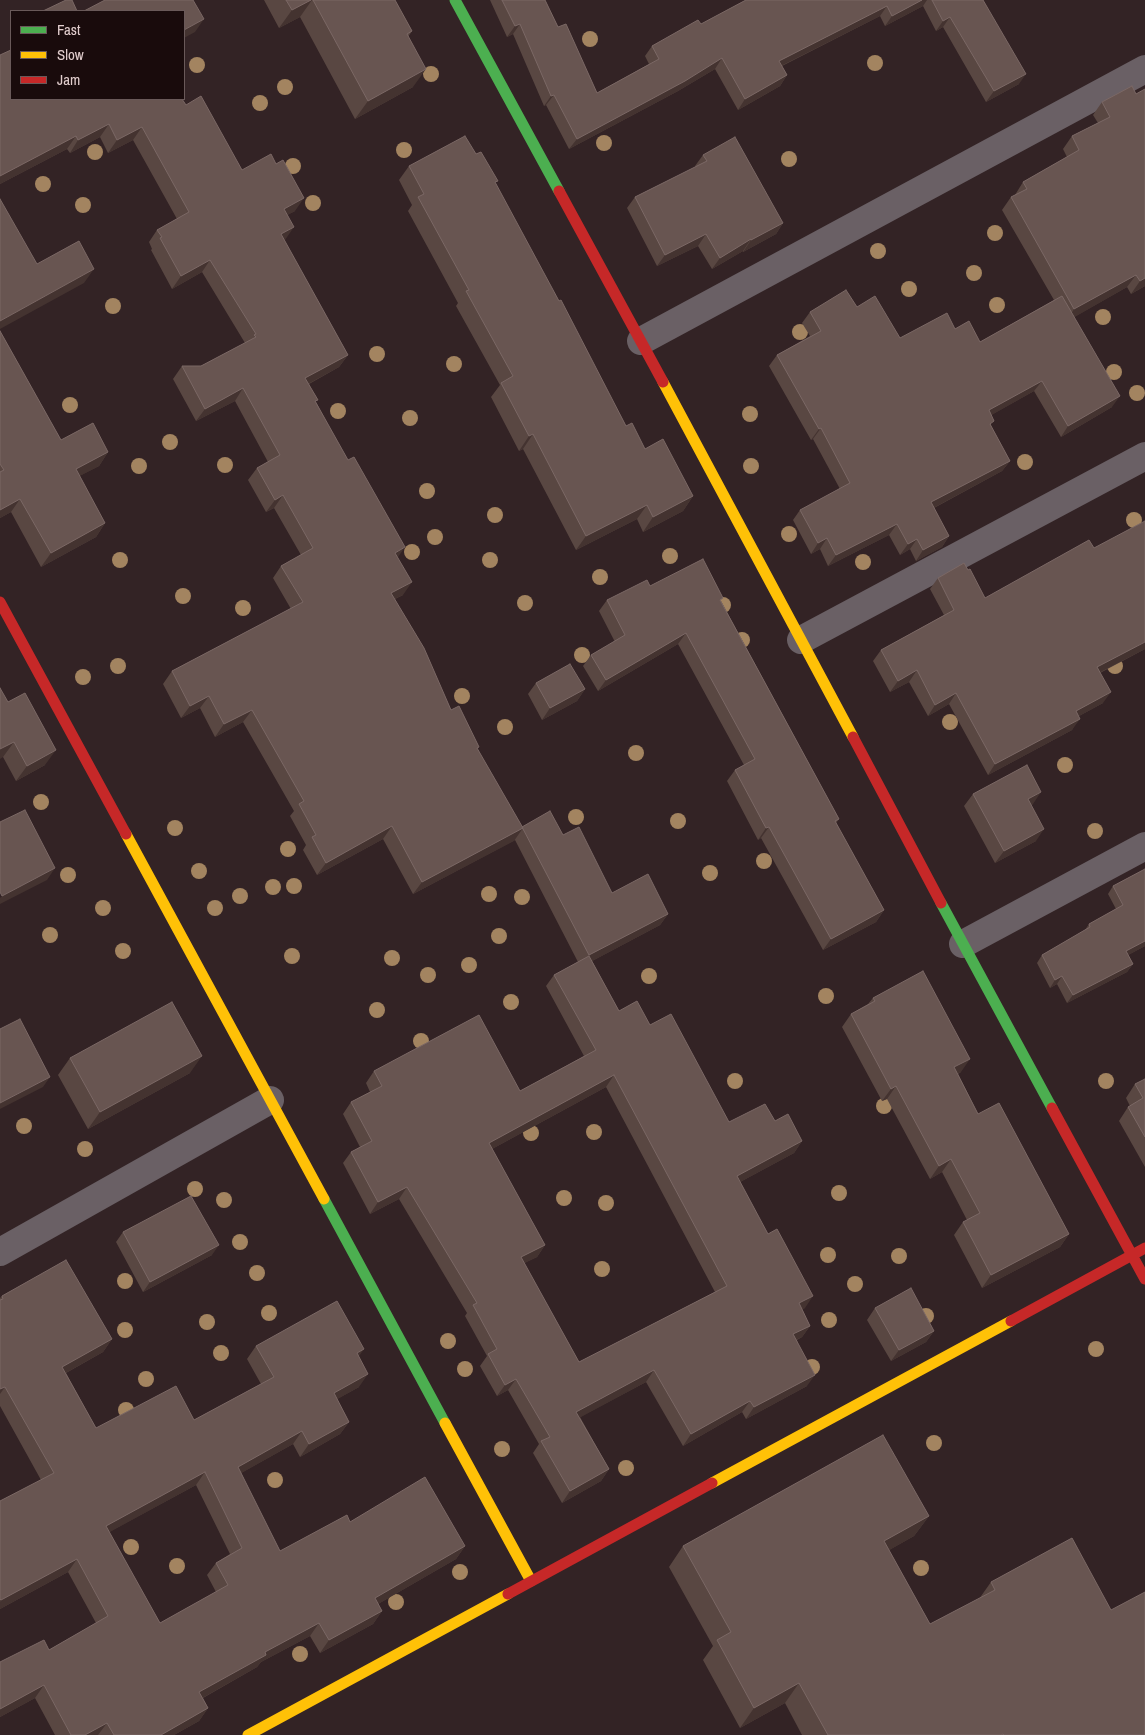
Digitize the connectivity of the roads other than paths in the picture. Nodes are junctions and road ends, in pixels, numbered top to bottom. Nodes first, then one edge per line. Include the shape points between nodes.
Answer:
1 (454, 0) edge
2 (1145, 69) edge
3 (641, 341) junction
4 (1145, 456) edge
5 (0, 602) edge
6 (801, 640) junction
7 (1145, 846) edge
8 (963, 944) junction
9 (270, 1100) junction
10 (1145, 1248) edge
11 (0, 1252) edge
12 (1132, 1255) junction
13 (1145, 1279) edge
14 (531, 1581) junction
15 (248, 1735) edge

1 - 3 street
2 - 3 street
3 - 6 street
4 - 6 street
5 - 9 street
6 - 8 street
7 - 8 street
8 - 12 street
9 - 11 street
9 - 14 street
10 - 12 street
12 - 13 street
12 - 14 street
14 - 15 street

